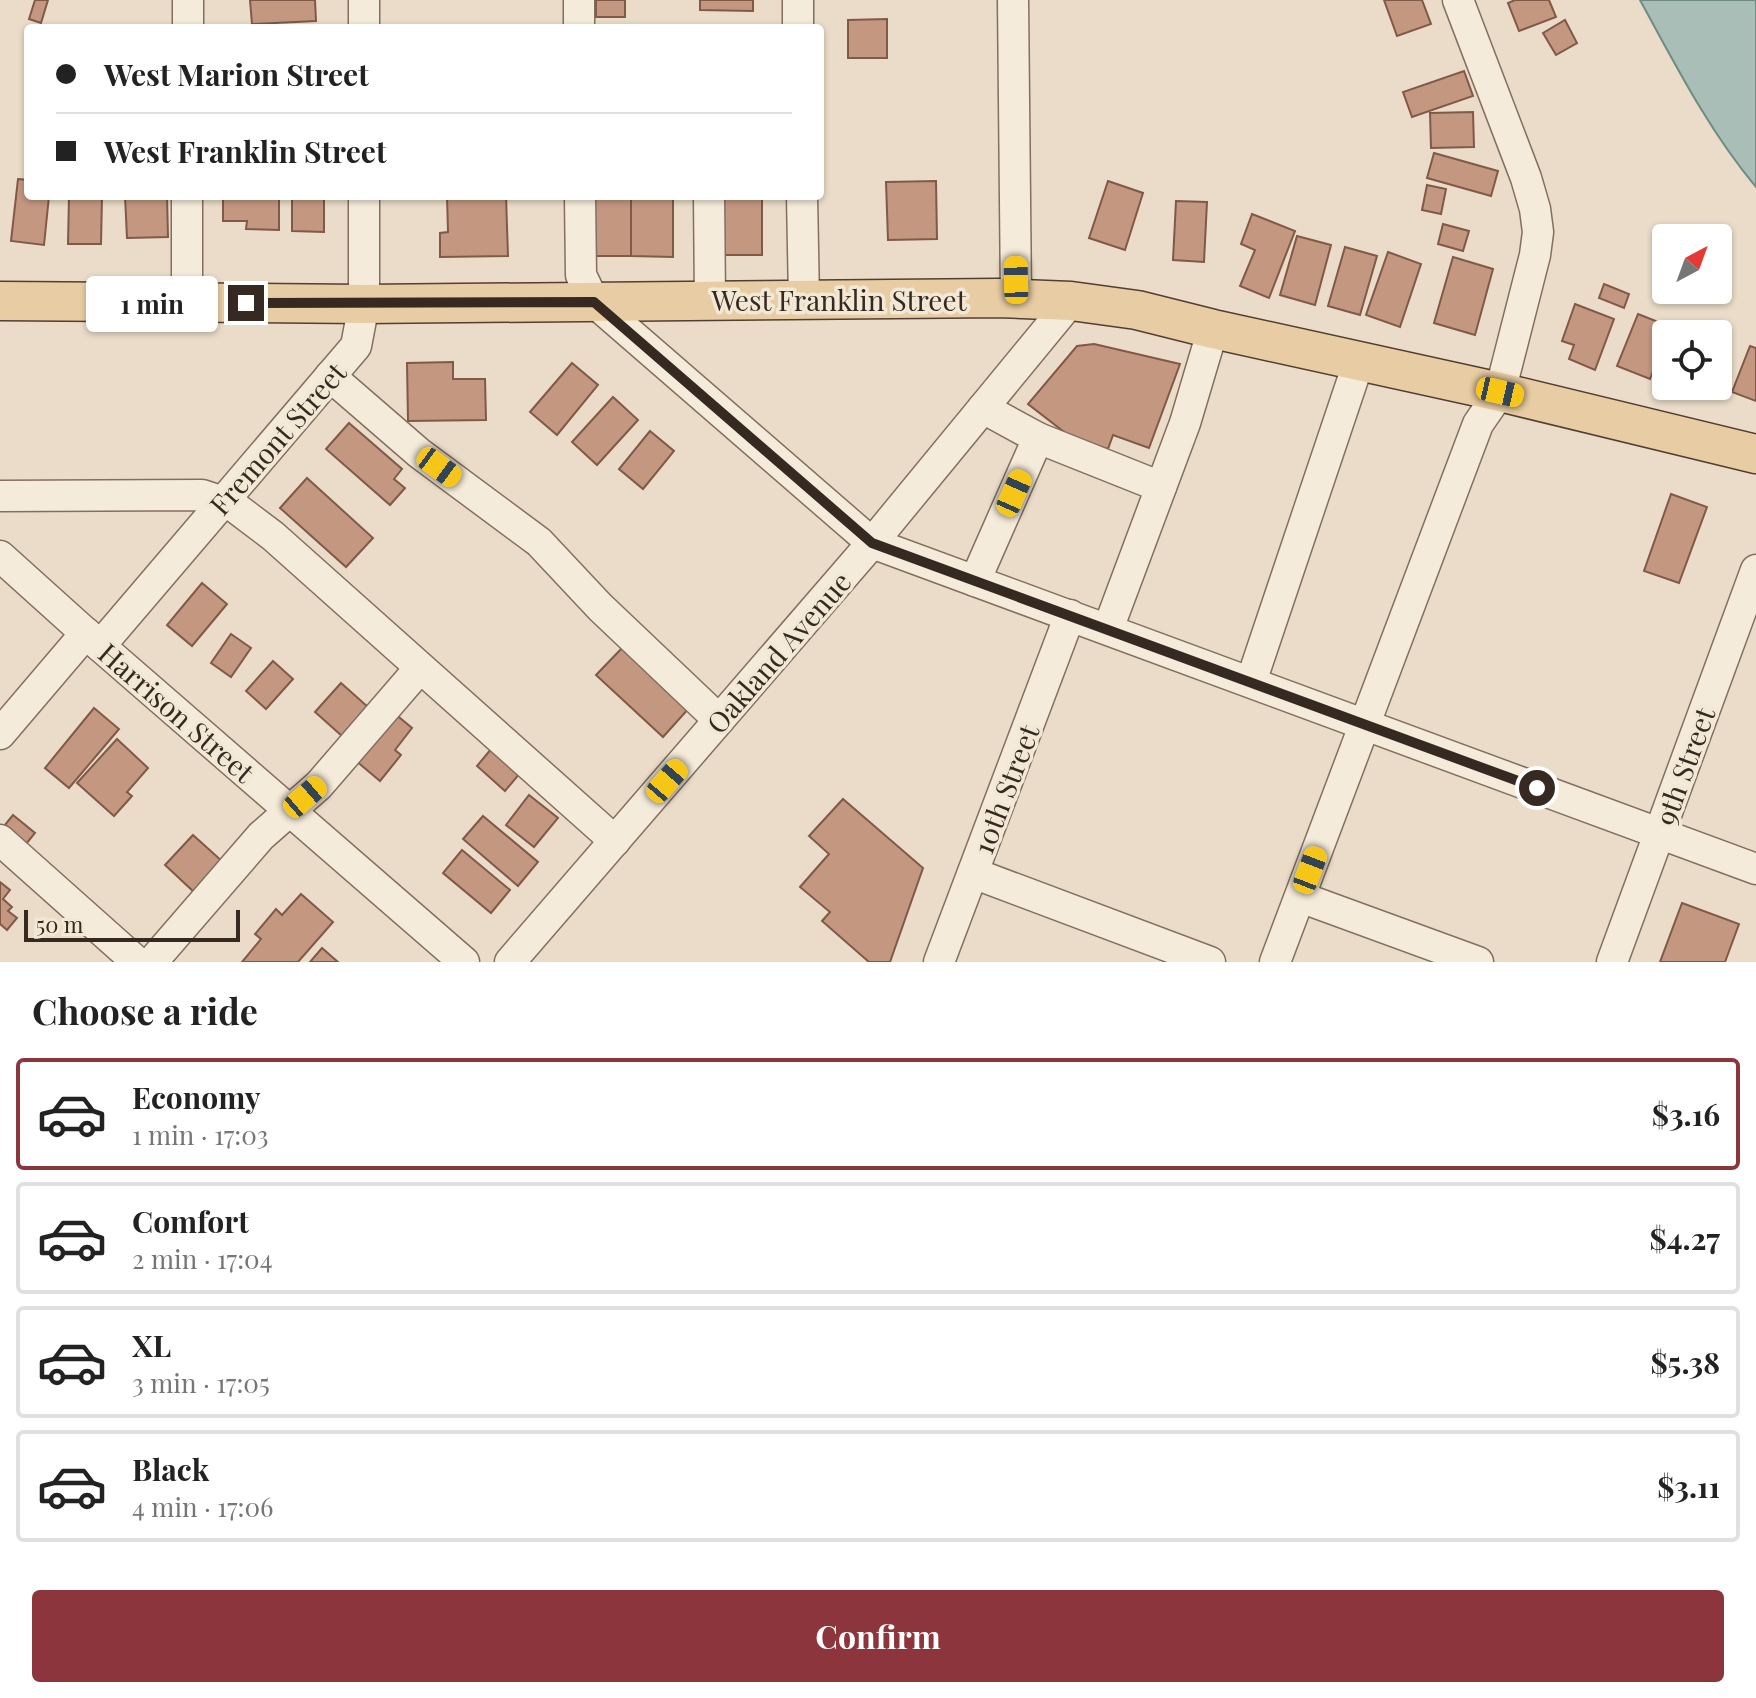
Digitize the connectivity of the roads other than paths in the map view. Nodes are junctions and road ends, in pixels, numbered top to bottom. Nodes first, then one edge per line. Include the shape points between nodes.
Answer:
1 (188, 0) edge
2 (364, 0) edge
3 (579, 0) edge
4 (798, 0) edge
5 (1013, 0) edge
6 (1458, 0) edge
7 (188, 24) edge
8 (364, 24) edge
9 (579, 24) edge
10 (798, 24) edge
11 (187, 200) edge
12 (364, 200) edge
13 (580, 200) edge
14 (709, 200) edge
15 (802, 200) edge
16 (1016, 299) junction
17 (710, 300) junction
18 (804, 300) junction
19 (0, 301) edge
20 (1071, 301) junction
21 (594, 302) junction
22 (187, 303) junction
23 (364, 304) junction
24 (1213, 329) junction
25 (1359, 361) junction
26 (330, 376) junction
27 (1500, 392) junction
28 (983, 408) junction
29 (1038, 438) junction
30 (1756, 454) edge
31 (1161, 487) junction
32 (0, 496) edge
33 (223, 502) junction
34 (872, 543) junction
35 (0, 556) edge
36 (1756, 570) edge
37 (975, 581) junction
38 (1070, 615) junction
39 (1746, 627) edge
40 (1108, 629) junction
41 (93, 639) junction
42 (420, 668) junction
43 (1251, 682) junction
44 (719, 720) junction
45 (1365, 724) junction
46 (0, 734) edge
47 (290, 810) junction
48 (1660, 834) junction
49 (0, 840) edge
50 (615, 841) junction
51 (1756, 869) edge
52 (973, 873) junction
53 (1300, 897) junction
54 (137, 962) edge
55 (152, 962) edge
56 (464, 962) edge
57 (510, 962) edge
58 (939, 962) edge
59 (1210, 962) edge
60 (1275, 962) edge
61 (1478, 962) edge
62 (1612, 962) edge

1 - 7 street
2 - 8 street
3 - 9 street
4 - 10 street
5 - 16 street
6 - 27 street via 1526,178 1538,232
11 - 22 street
12 - 23 street, Fremont Street
13 - 21 street via 581,275
14 - 17 street
15 - 18 street
16 - 18 main road, West Franklin Street
16 - 20 main road, West Franklin Street
17 - 18 main road, West Franklin Street
17 - 21 main road, West Franklin Street
19 - 22 main road, West Franklin Street
20 - 24 main road, West Franklin Street
20 - 28 street, Oakland Avenue
21 - 23 main road, West Franklin Street
21 - 34 street
22 - 23 main road, West Franklin Street
23 - 26 street, Fremont Street via 356,346
24 - 25 main road, West Franklin Street
24 - 31 street
25 - 27 main road, West Franklin Street
25 - 43 street
26 - 33 street, Fremont Street
26 - 44 street via 419,453 539,542
27 - 30 main road, West Franklin Street
27 - 45 street via 1478,424
28 - 29 street
28 - 34 street, Oakland Avenue
29 - 31 street
29 - 37 street
31 - 40 street
32 - 33 street via 202,495
33 - 41 street, Fremont Street
33 - 42 street via 273,536
34 - 37 street
34 - 44 street, Oakland Avenue
35 - 41 street, Harrison Street
36 - 39 street, 9th Street
37 - 38 street
38 - 40 street
38 - 52 street, 10th Street
39 - 48 street, 9th Street
40 - 43 street
41 - 46 street, Fremont Street
41 - 47 street, Harrison Street
42 - 47 street via 319,785
42 - 50 street
43 - 45 street
44 - 50 street, Oakland Avenue
45 - 48 street
45 - 53 street
47 - 55 street
47 - 56 street, Harrison Street
48 - 51 street
48 - 62 street, 9th Street
49 - 54 street
50 - 57 street, Oakland Avenue
52 - 58 street, 10th Street
52 - 59 street
53 - 60 street
53 - 61 street

